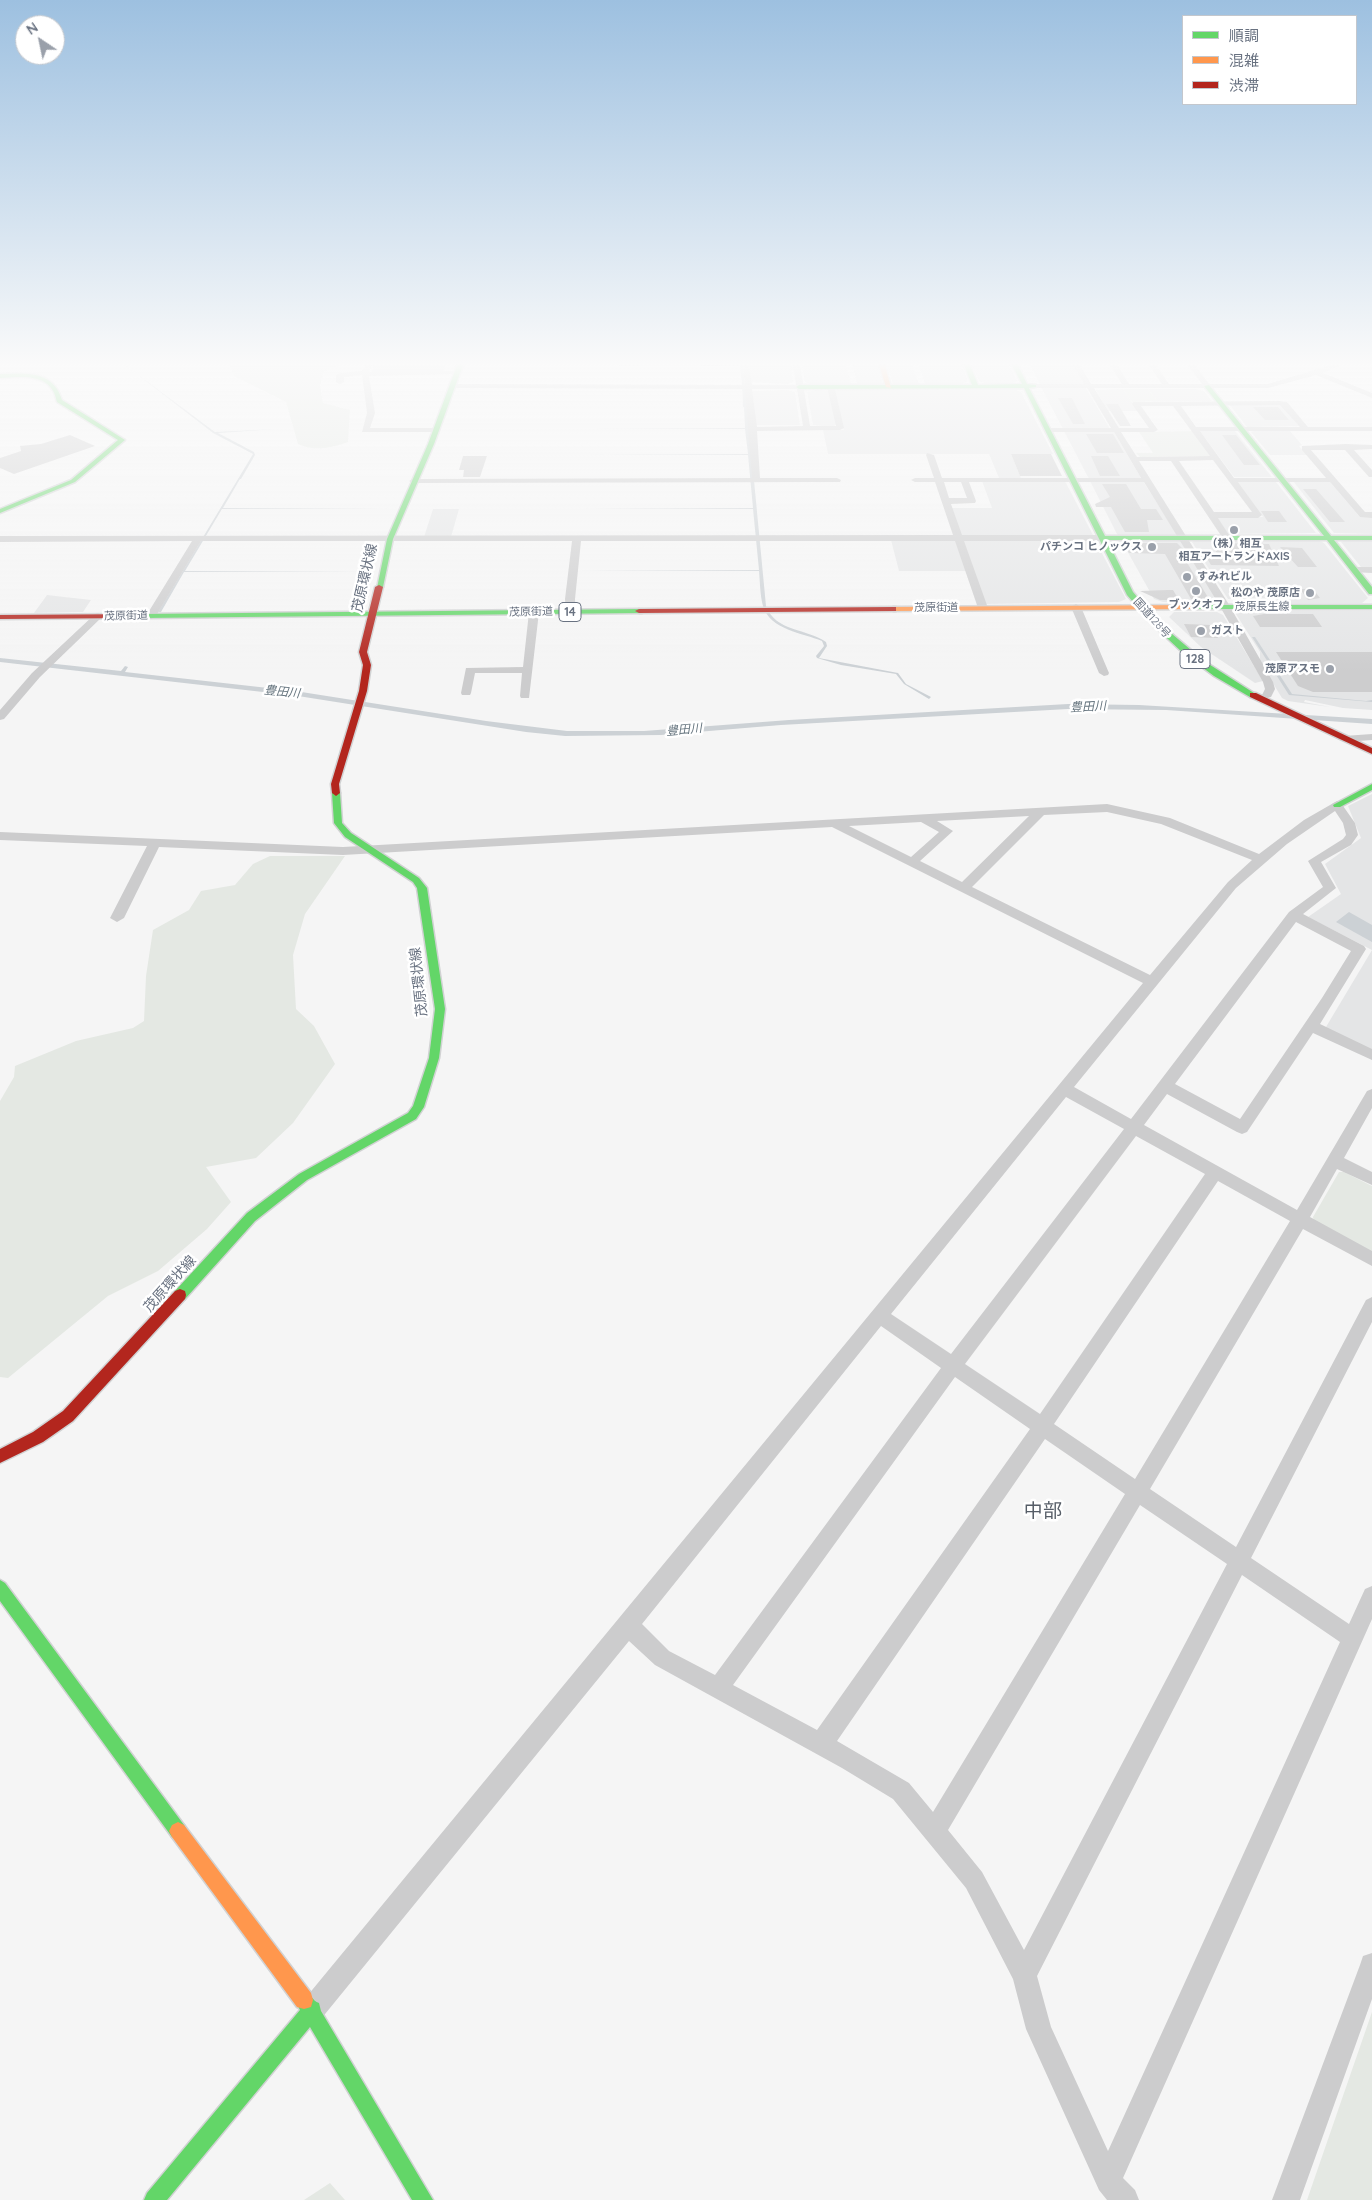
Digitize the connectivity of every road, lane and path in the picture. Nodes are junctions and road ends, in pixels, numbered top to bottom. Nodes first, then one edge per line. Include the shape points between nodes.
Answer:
1 (89, 468) edge
2 (419, 468) edge
3 (755, 468) edge
4 (935, 468) edge
5 (1072, 468) edge
6 (1139, 468) edge
7 (1179, 468) edge
8 (1224, 468) edge
9 (1272, 468) edge
10 (1321, 468) edge
11 (756, 480) junction
12 (837, 480) dead end
13 (915, 480) dead end
14 (939, 480) junction
15 (964, 480) junction
16 (1078, 480) junction
17 (1146, 480) junction
18 (1233, 480) junction
19 (1282, 480) junction
20 (1331, 480) junction
21 (413, 481) junction
22 (946, 501) junction
23 (0, 511) edge
24 (1211, 515) junction
25 (1372, 515) edge
26 (959, 538) junction
27 (1108, 538) junction
28 (1182, 538) junction
29 (1227, 538) junction
30 (1329, 538) junction
31 (1372, 538) edge
32 (0, 539) edge
33 (198, 539) junction
34 (390, 539) junction
35 (577, 539) junction
36 (1355, 570) junction
37 (1372, 570) edge
38 (1372, 592) edge
39 (1140, 606) junction
40 (1076, 607) junction
41 (1152, 607) junction
42 (1225, 607) junction
43 (1372, 607) edge
44 (983, 608) junction
45 (534, 612) junction
46 (571, 612) junction
47 (372, 614) junction
48 (98, 616) junction
49 (151, 616) junction
50 (0, 617) edge
51 (528, 670) junction
52 (1104, 673) dead end
53 (466, 693) dead end
54 (525, 696) dead end
55 (1265, 698) junction
56 (0, 717) edge
57 (1349, 736) junction
58 (1372, 737) edge
59 (1372, 744) edge
60 (1372, 751) edge
61 (1372, 787) edge
62 (1338, 805) junction
63 (1041, 810) junction
64 (922, 818) junction
65 (833, 823) junction
66 (0, 836) edge
67 (155, 842) junction
68 (373, 850) junction
69 (1259, 859) junction
70 (912, 862) junction
71 (963, 888) junction
72 (1294, 915) junction
73 (117, 918) dead end
74 (1152, 982) junction
75 (1311, 1026) junction
76 (1372, 1055) edge
77 (1166, 1086) junction
78 (1065, 1089) junction
79 (1372, 1095) edge
80 (1134, 1127) junction
81 (1334, 1160) junction
82 (1215, 1172) junction
83 (1372, 1179) edge
84 (1300, 1219) junction
85 (1372, 1259) edge
86 (1372, 1305) edge
87 (880, 1316) junction
88 (953, 1366) junction
89 (1042, 1427) junction
90 (0, 1456) edge
91 (1137, 1492) junction
92 (1238, 1560) junction
93 (0, 1588) edge
94 (1372, 1596) edge
95 (628, 1625) junction
96 (1352, 1638) junction
97 (718, 1688) junction
98 (821, 1744) junction
99 (934, 1832) junction
100 (1372, 1965) edge
101 (1024, 1975) junction
102 (312, 2010) junction
103 (1108, 2181) junction
104 (154, 2200) edge
105 (423, 2200) edge
106 (1125, 2200) edge
107 (1286, 2200) edge

1 - 23 main road via 73,481
2 - 21 main road, 茂原環状線
3 - 11 street
4 - 14 street
5 - 16 main road, 国道128号 / 128
6 - 17 street
7 - 24 street
8 - 18 street
9 - 19 main road
10 - 20 street
11 - 12 street
11 - 21 street
13 - 14 street
14 - 15 street
14 - 22 street
15 - 16 street
15 - 22 street via 972,501
16 - 17 street
16 - 27 main road, 国道128号 / 128
17 - 28 street
18 - 19 street
18 - 24 street via 1258,515
19 - 20 street
19 - 30 main road
20 - 25 street via 1363,515
21 - 34 main road, 茂原環状線
22 - 26 street
24 - 29 street
26 - 27 street
26 - 35 street
26 - 44 street
27 - 28 main road
27 - 39 main road, 国道128号 / 128 via 1130,593
27 - 41 main road, 国道128号 / 128
28 - 29 main road
28 - 42 street
29 - 30 main road
30 - 31 main road
30 - 36 main road
32 - 33 street
33 - 34 street
33 - 49 street
34 - 35 street
34 - 47 main road, 茂原環状線
35 - 46 street
36 - 37 street
36 - 38 main road
39 - 40 main road, 茂原街道 / 14
39 - 41 main road, 茂原街道 / 14
39 - 55 main road, 国道128号 / 128 via 1193,658
40 - 44 main road, 茂原街道 / 14
40 - 52 street
41 - 42 main road, 茂原長生線
41 - 55 main road, 国道128号 / 128 via 1177,635
42 - 43 main road, 茂原長生線
42 - 55 street via 1268,682 1270,689
44 - 46 main road, 茂原街道 / 14
45 - 46 main road, 茂原街道 / 14
45 - 47 main road, 茂原街道 / 14
45 - 51 street
47 - 49 main road, 茂原街道 / 14
47 - 68 main road, 茂原環状線 via 363,652 367,666 363,692 335,784 338,823 348,835
48 - 49 main road, 茂原街道 / 14
48 - 50 main road, 茂原街道 / 14
48 - 56 street via 36,675
51 - 53 street via 470,670
51 - 54 street
55 - 57 main road, 国道128号 / 128 via 1286,704
55 - 57 main road, 国道128号 / 128 via 1325,731
57 - 58 street
57 - 59 main road, 国道128号 / 128
57 - 60 main road, 国道128号 / 128
61 - 62 main road
62 - 69 street via 1302,826
62 - 72 street via 1350,822 1352,835 1314,861 1330,888
63 - 64 street
63 - 69 street via 1107,808 1131,811 1176,825
63 - 71 street
64 - 65 street
64 - 70 street via 947,831
65 - 68 street
65 - 70 street
66 - 67 street
67 - 68 street
67 - 73 street
68 - 90 main road, 茂原環状線 via 416,880 422,888 440,1009 434,1058 412,1116 303,1177 251,1218 68,1416 38,1437
69 - 74 street via 1232,885
70 - 71 street
71 - 74 street
72 - 75 street via 1359,949
72 - 77 street
74 - 78 street
75 - 76 street
75 - 77 street via 1242,1128
77 - 80 street
78 - 80 street
78 - 87 street
79 - 81 street
80 - 82 street
80 - 88 street
81 - 83 street
81 - 84 street
82 - 84 street
82 - 89 street
84 - 85 street
84 - 91 street
86 - 92 street
87 - 88 street
87 - 95 street
88 - 89 street
88 - 97 street
89 - 91 street
89 - 98 street
91 - 92 street
91 - 99 street
92 - 96 street
92 - 101 street
93 - 102 main road
94 - 96 street
95 - 97 street via 662,1658
95 - 102 street
96 - 103 street
97 - 98 street
98 - 99 street via 901,1791
99 - 101 street via 974,1880
100 - 107 street
101 - 103 street via 1039,2029
102 - 104 main road
102 - 105 main road
103 - 106 street

